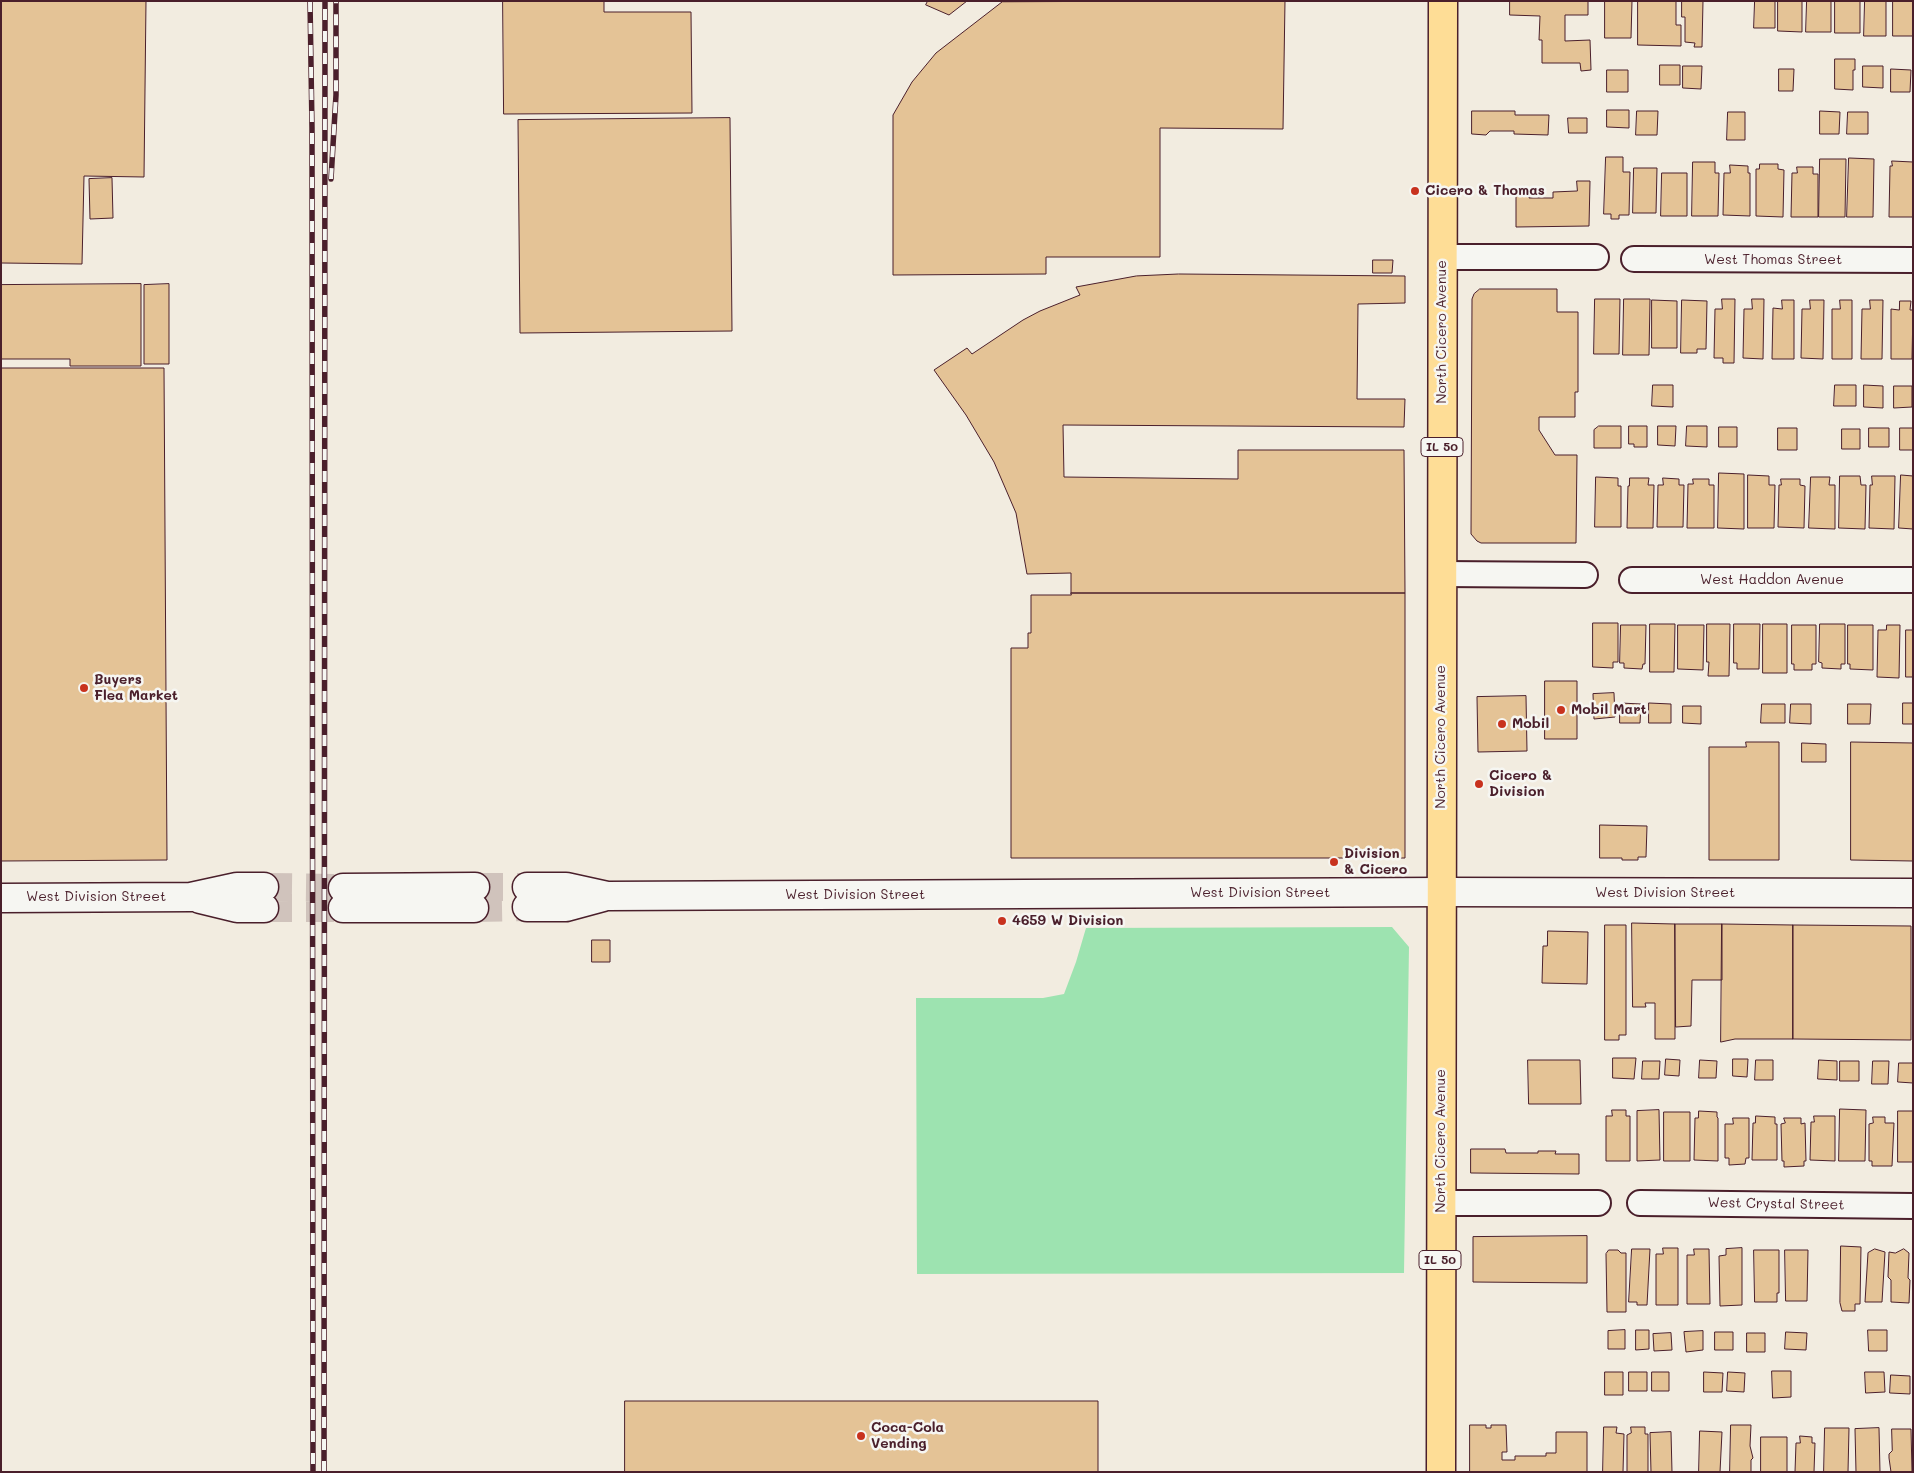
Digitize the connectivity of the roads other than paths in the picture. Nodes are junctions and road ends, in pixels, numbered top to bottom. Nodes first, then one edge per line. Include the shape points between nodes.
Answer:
1 (1443, 1) edge
2 (1442, 257) junction
3 (1596, 257) dead end
4 (1634, 259) dead end
5 (1913, 260) edge
6 (1442, 574) junction
7 (1585, 575) dead end
8 (1632, 580) dead end
9 (1913, 580) edge
10 (1441, 892) junction
11 (1913, 893) edge
12 (475, 897) tunnel mouth
13 (527, 897) tunnel mouth
14 (1, 898) edge
15 (264, 898) tunnel mouth
16 (343, 898) tunnel mouth
17 (1440, 1203) junction
18 (1598, 1203) dead end
19 (1640, 1203) dead end
20 (1913, 1206) edge
21 (1441, 1472) edge

1 - 2 main road, North Cicero Avenue / IL 50
2 - 3 street
2 - 6 main road, North Cicero Avenue / IL 50
4 - 5 street, West Thomas Street
6 - 7 street
6 - 10 main road, North Cicero Avenue / IL 50
8 - 9 street, West Haddon Avenue
10 - 11 main road, West Division Street
10 - 13 main road, West Division Street via 607,896 566,887
10 - 17 main road, North Cicero Avenue / IL 50
12 - 16 main road
14 - 15 main road, West Division Street via 191,897 237,887
17 - 18 street
17 - 21 main road, North Cicero Avenue / IL 50
19 - 20 street, West Crystal Street

